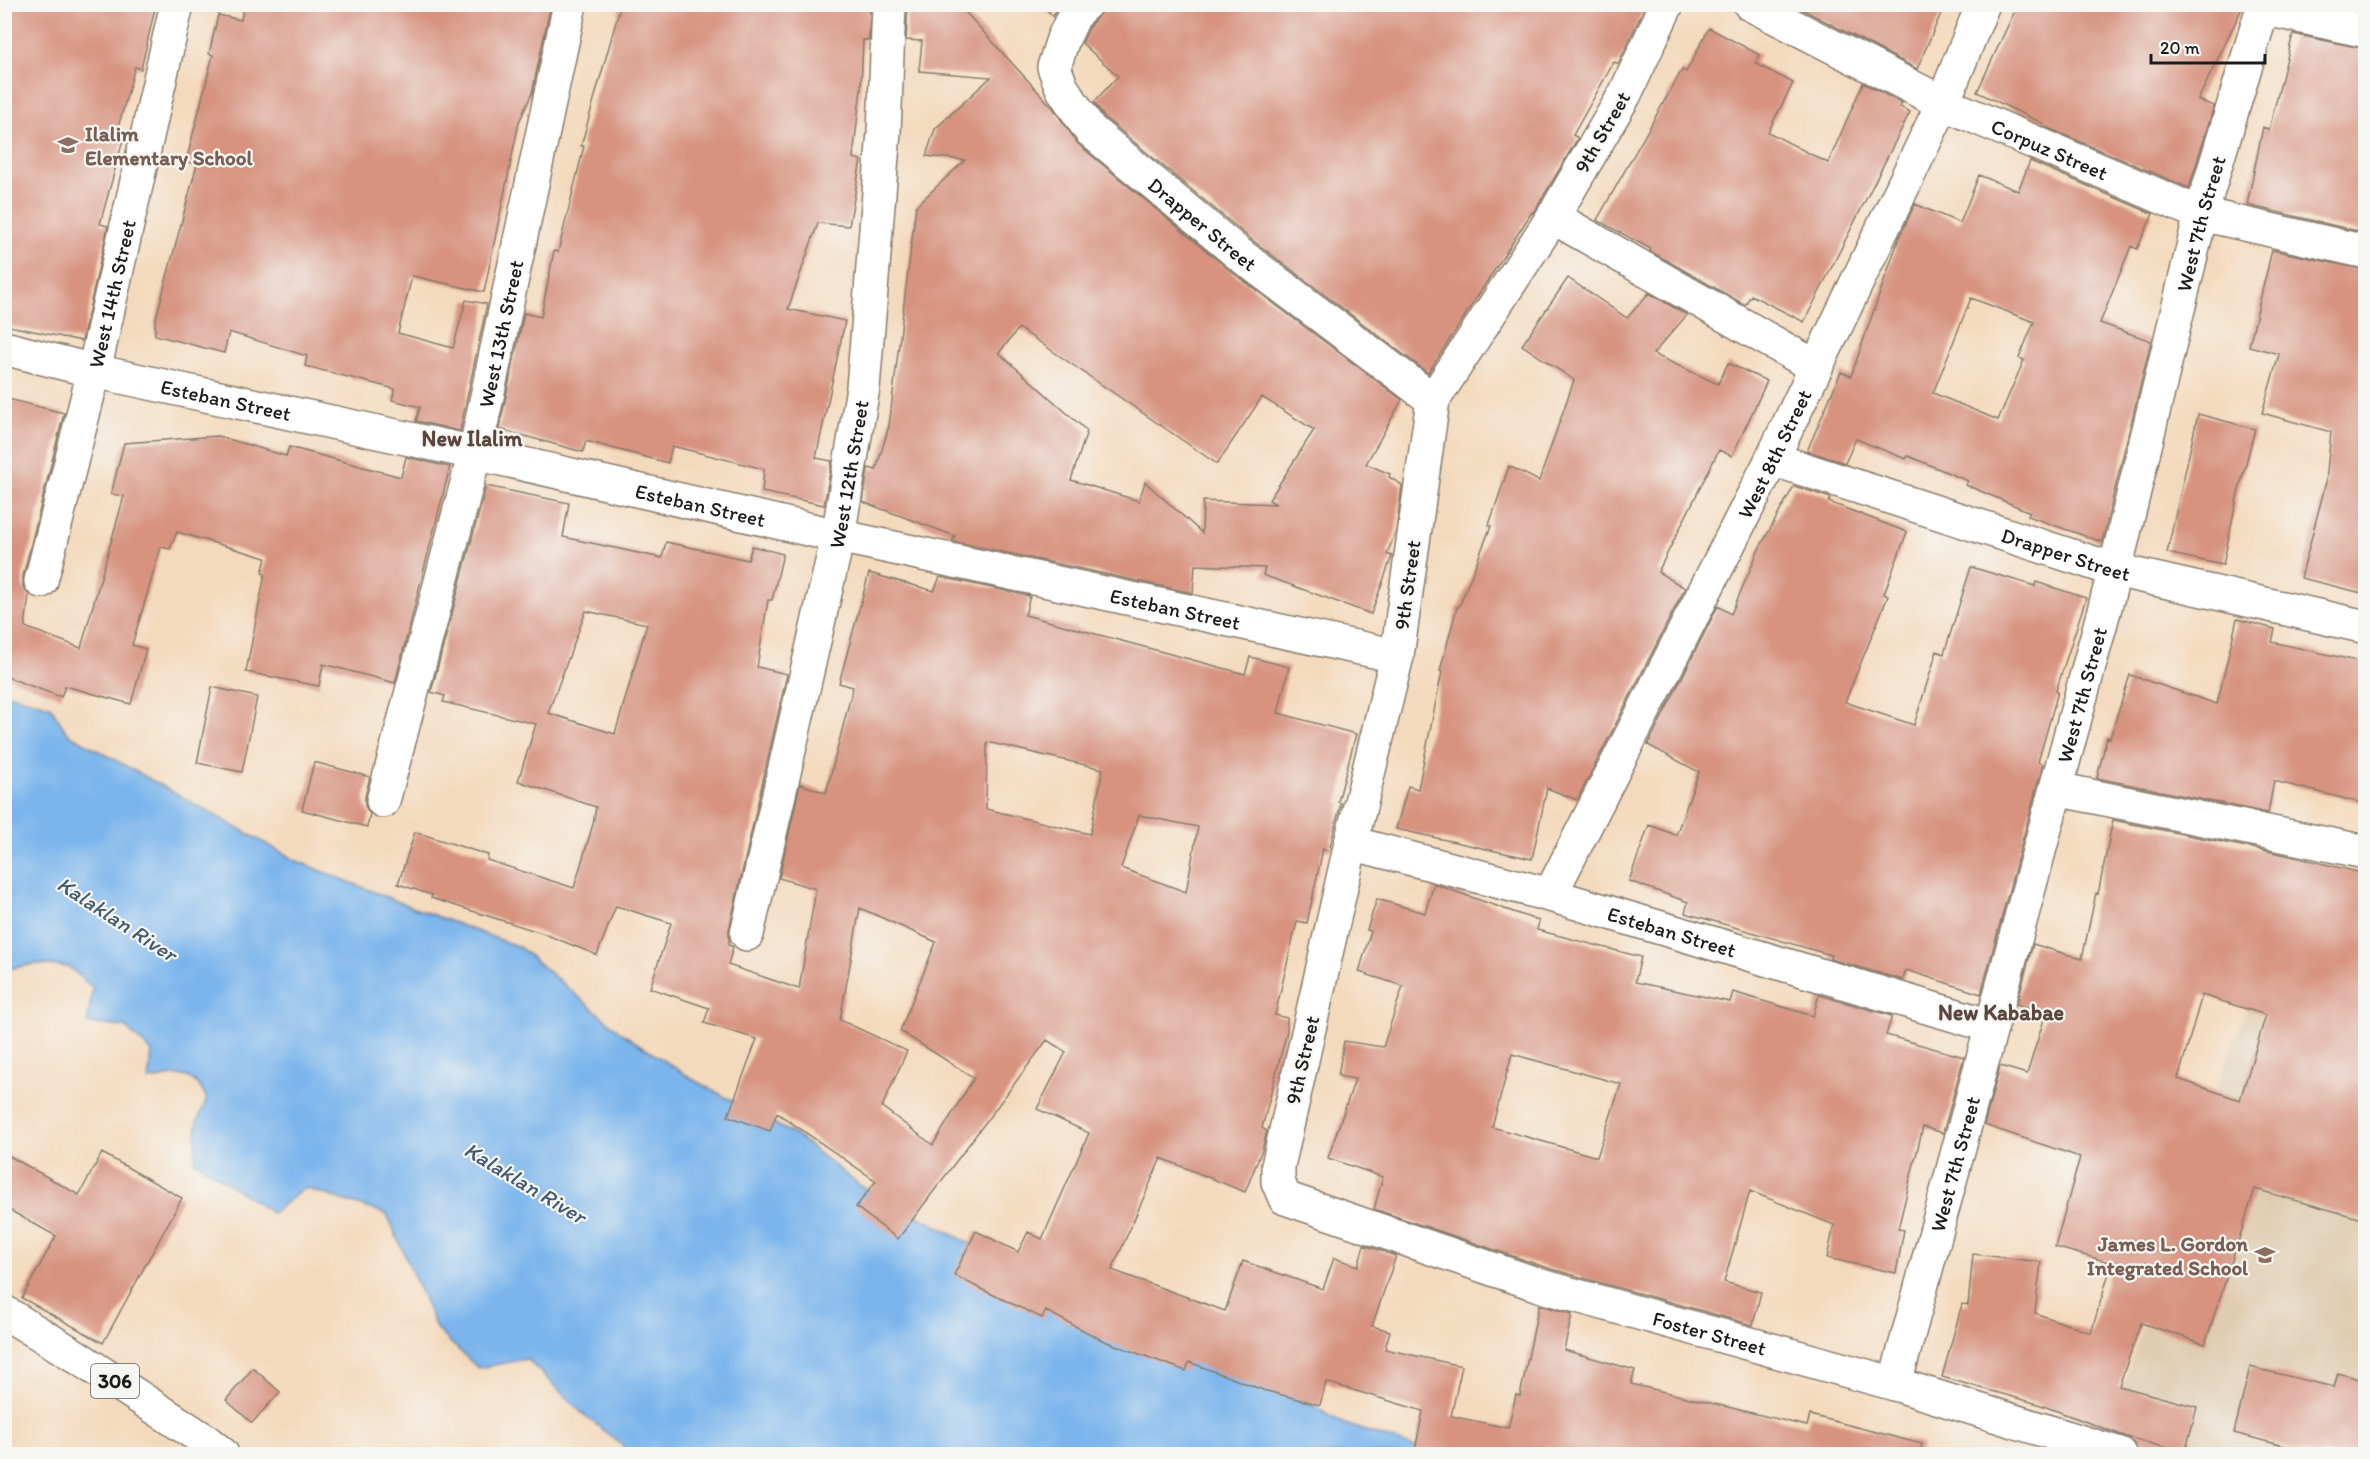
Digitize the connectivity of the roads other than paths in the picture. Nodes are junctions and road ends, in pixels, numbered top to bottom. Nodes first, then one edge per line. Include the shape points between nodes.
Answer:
1 (177, 4) edge
2 (570, 4) edge
3 (889, 4) edge
4 (1085, 4) edge
5 (1667, 4) edge
6 (1750, 4) edge
7 (1983, 4) edge
8 (2263, 6) edge
9 (2366, 31) edge
10 (1943, 103) junction
11 (2201, 214) junction
12 (1553, 217) junction
13 (2366, 252) edge
14 (4, 348) edge
15 (1816, 367) junction
16 (94, 371) junction
17 (1433, 400) junction
18 (475, 453) junction
19 (1772, 459) junction
20 (838, 536) junction
21 (2115, 570) junction
22 (41, 581) dead end
23 (2366, 627) edge
24 (1397, 656) junction
25 (2056, 789) junction
26 (383, 801) dead end
27 (1351, 843) junction
28 (2366, 852) edge
29 (1550, 895) junction
30 (747, 934) dead end
31 (1992, 1026) junction
32 (1302, 1204) joint
33 (4, 1312) edge
34 (1895, 1384) junction
35 (222, 1455) edge
36 (2120, 1455) edge

1 - 16 street, West 14th Street
2 - 18 street, West 13th Street
3 - 20 street, West 12th Street via 884,132 863,388
4 - 17 street, Drapper Street via 1076,12 1054,67 1090,130 1239,254
5 - 12 street, 9th Street via 1625,94
6 - 10 street, Corpuz Street
7 - 10 street, West 8th Street
8 - 9 street
8 - 11 street, West 7th Street
10 - 11 street, Corpuz Street
10 - 15 street, West 8th Street
11 - 13 street, Corpuz Street
11 - 21 street, West 7th Street
12 - 15 street
12 - 17 street, 9th Street
14 - 16 street, Esteban Street
15 - 19 street, West 8th Street
16 - 18 street, Esteban Street
16 - 22 street, West 14th Street
17 - 24 street, 9th Street
18 - 20 street, Esteban Street
18 - 26 street, West 13th Street
19 - 21 street, Drapper Street
19 - 29 street, West 8th Street
20 - 24 street, Esteban Street
20 - 30 street, West 12th Street
21 - 23 street, Drapper Street
21 - 25 street, West 7th Street
24 - 27 street, 9th Street
25 - 28 street
25 - 31 street, West 7th Street
27 - 29 street, Esteban Street
27 - 32 street, 9th Street via 1278,1166 1281,1192 1285,1198
29 - 31 street, Esteban Street
31 - 34 street, West 7th Street
32 - 34 street, Foster Street via 1545,1287
33 - 35 street, 306 via 175,1420
34 - 36 street, Foster Street

